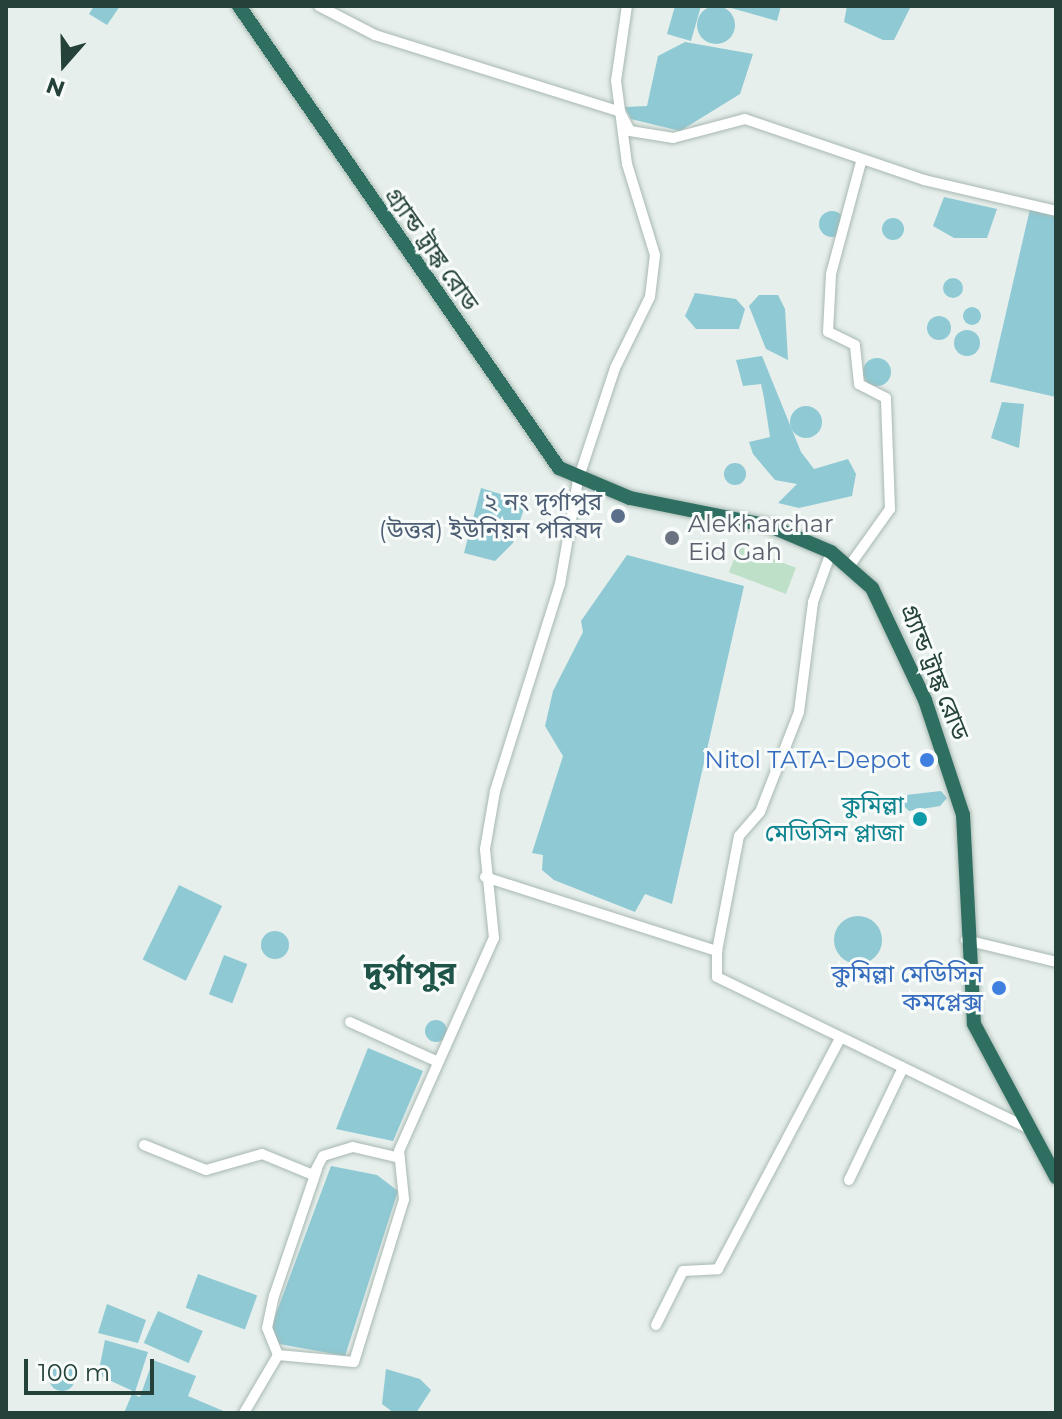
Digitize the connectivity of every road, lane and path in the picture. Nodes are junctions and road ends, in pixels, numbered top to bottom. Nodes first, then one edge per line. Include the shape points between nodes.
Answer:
1 (239, 6) edge
2 (319, 6) edge
3 (627, 6) edge
4 (620, 112) junction
5 (861, 162) junction
6 (1056, 211) edge
7 (578, 480) junction
8 (831, 552) junction
9 (850, 565) junction
10 (485, 877) junction
11 (966, 940) junction
12 (717, 951) junction
13 (1056, 962) edge
14 (350, 1022) dead end
15 (839, 1040) junction
16 (436, 1061) junction
17 (901, 1072) junction
18 (1028, 1128) junction
19 (144, 1145) dead end
20 (400, 1158) junction
21 (318, 1167) junction
22 (1056, 1177) edge
23 (849, 1180) dead end
24 (656, 1325) dead end
25 (278, 1355) junction
26 (244, 1413) edge

1 - 7 highway, গ্র্যান্ড ট্রাঙ্ক রোড via 545,449
2 - 4 street via 375,35
3 - 4 street
4 - 5 street via 630,131 673,138 745,119
4 - 7 street via 627,164 649,224 652,283
5 - 6 street
5 - 9 street via 831,274 828,332 855,345 859,384 886,398 890,509
7 - 8 highway, গ্র্যান্ড ট্রাঙ্ক রোড via 770,526
7 - 10 street via 560,584 495,791
8 - 9 highway, গ্র্যান্ড ট্রাঙ্ক রোড
8 - 12 street via 813,602 799,712 760,812 734,850
9 - 11 highway, গ্র্যান্ড ট্রাঙ্ক রোড via 896,628 958,792
10 - 12 street
10 - 16 street via 494,938
11 - 13 street
11 - 18 highway, গ্র্যান্ড ট্রাঙ্ক রোড via 978,1037
12 - 15 street via 717,977
14 - 16 street
15 - 17 street
15 - 24 street via 718,1269 683,1271
16 - 20 street
17 - 18 street
17 - 23 street
18 - 22 highway, গ্র্যান্ড ট্রাঙ্ক রোড
19 - 21 street via 206,1170 262,1154 313,1175
20 - 21 street via 353,1147 323,1156
20 - 25 street via 404,1199 354,1362
21 - 25 street via 267,1328
25 - 26 street

